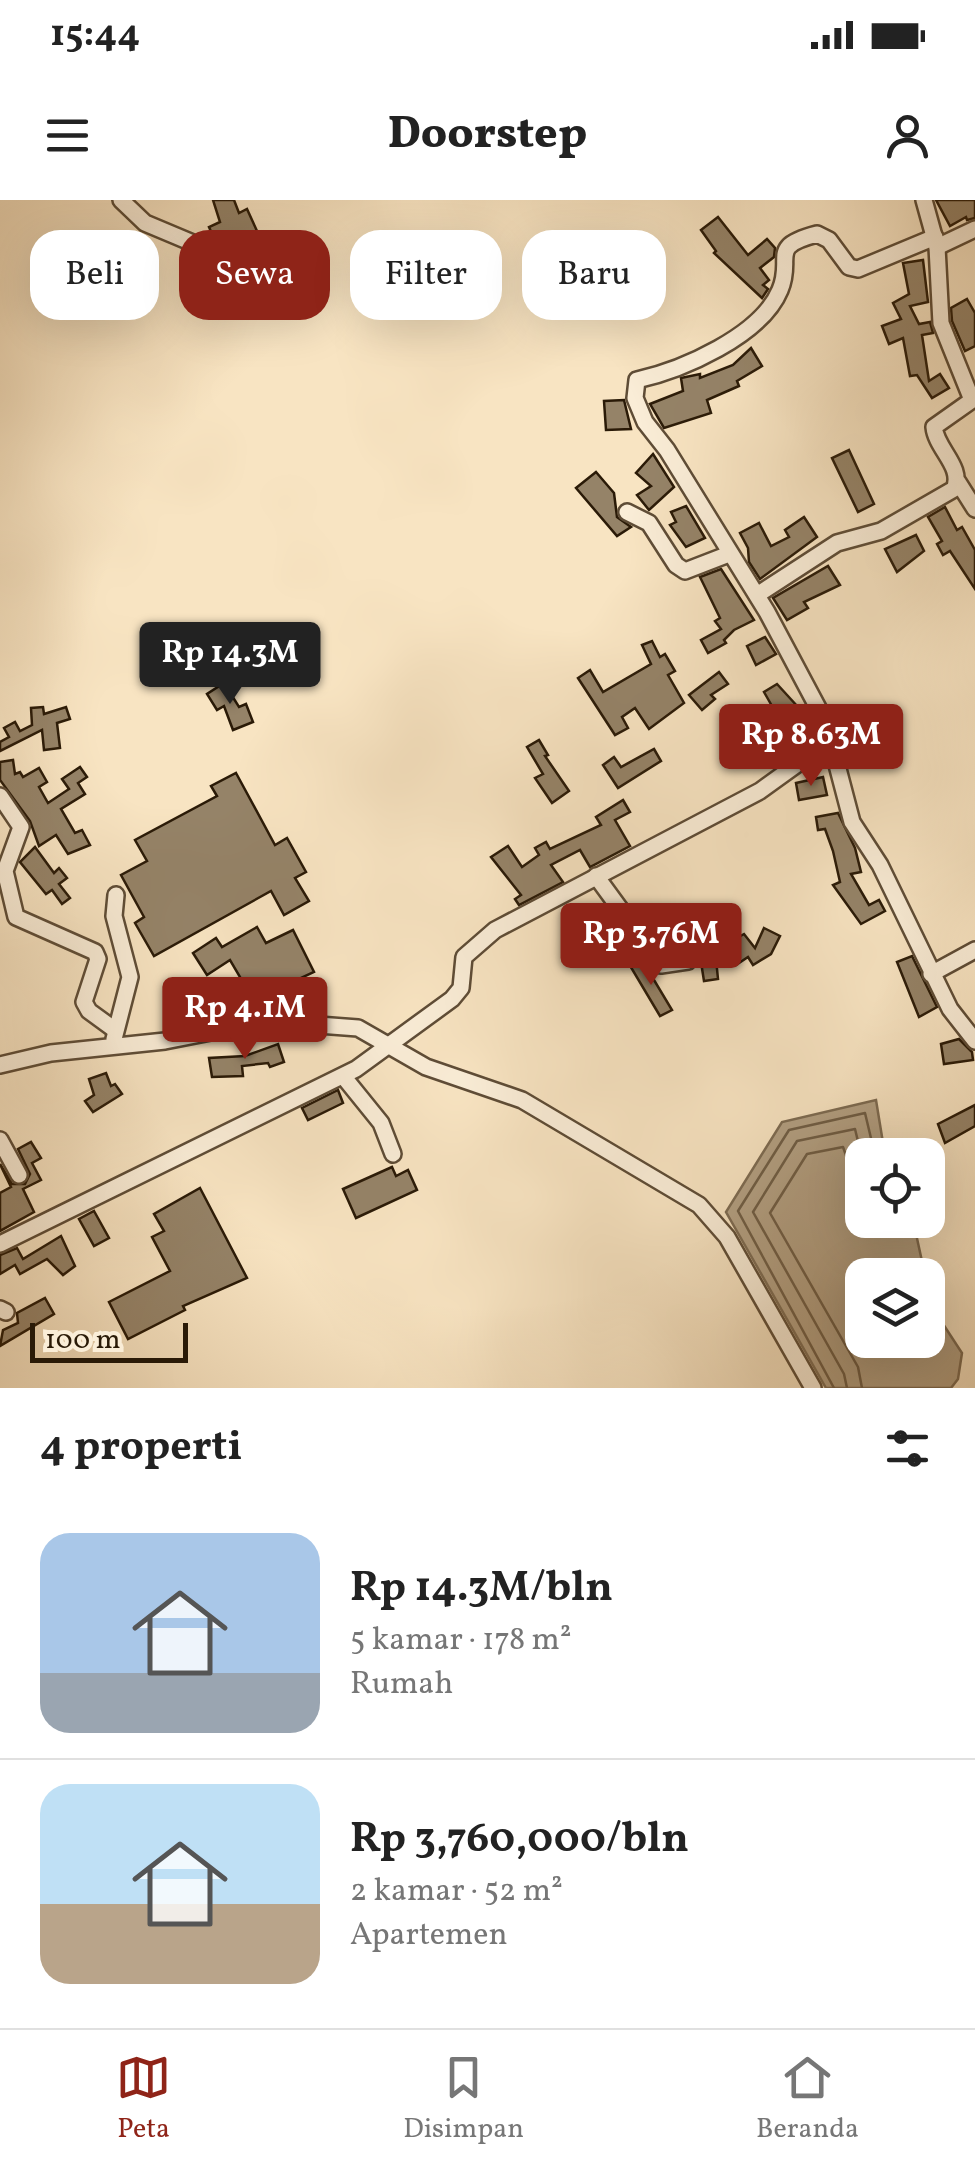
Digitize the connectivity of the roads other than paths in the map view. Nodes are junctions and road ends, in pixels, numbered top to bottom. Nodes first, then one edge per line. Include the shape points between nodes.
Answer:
1 (120, 200) edge
2 (924, 200) edge
3 (975, 229) edge
4 (179, 237) edge
5 (936, 242) junction
6 (974, 399) edge
7 (975, 480) edge
8 (958, 482) junction
9 (975, 508) edge
10 (627, 512) dead end
11 (730, 554) junction
12 (756, 595) junction
13 (832, 740) junction
14 (0, 796) edge
15 (596, 876) junction
16 (116, 895) dead end
17 (975, 950) edge
18 (688, 961) dead end
19 (931, 974) junction
20 (115, 1030) junction
21 (975, 1041) edge
22 (389, 1047) junction
23 (114, 1048) junction
24 (0, 1065) edge
25 (343, 1076) junction
26 (0, 1140) edge
27 (393, 1154) dead end
28 (19, 1175) dead end
29 (0, 1244) edge
30 (813, 1388) edge

1 - 4 street via 145,223
2 - 5 street
3 - 5 street
5 - 6 street via 941,323
5 - 11 street via 858,269 849,268 817,234 792,240 783,253 781,290 756,321 711,353 635,382 645,422
6 - 8 street via 934,427
7 - 8 street
8 - 9 street
8 - 12 street via 881,531 837,543
10 - 11 street via 650,524 685,570
11 - 12 street
12 - 13 street
13 - 15 street via 760,790
13 - 19 street via 847,812
14 - 20 street via 22,827 5,871 14,915 95,952 84,1002
15 - 18 street via 660,964
15 - 22 street via 472,948 457,994
16 - 20 street via 114,916 130,977
17 - 19 street
19 - 21 street
20 - 23 street
22 - 23 street via 350,1026 266,1021
22 - 25 street
22 - 30 street via 443,1074 522,1100 699,1205 718,1223
23 - 24 street
25 - 27 street via 382,1123
25 - 29 street
26 - 28 street

